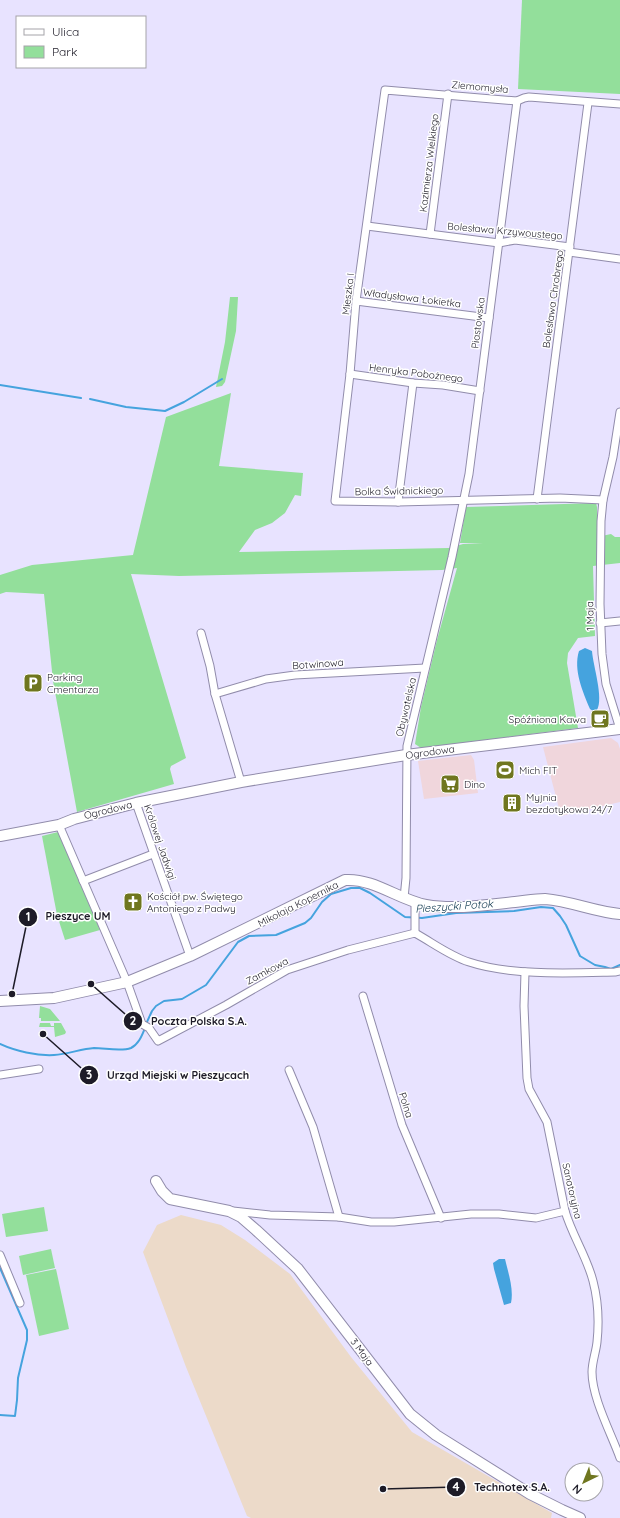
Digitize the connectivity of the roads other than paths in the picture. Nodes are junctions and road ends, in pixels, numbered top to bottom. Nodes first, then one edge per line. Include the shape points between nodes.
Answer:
1 (384, 90) joint
2 (448, 94) junction
3 (517, 101) junction
4 (588, 103) junction
5 (620, 104) edge
6 (367, 226) junction
7 (430, 234) junction
8 (499, 243) junction
9 (570, 250) junction
10 (620, 259) edge
11 (356, 301) junction
12 (488, 318) junction
13 (350, 374) junction
14 (413, 383) junction
15 (480, 391) junction
16 (620, 412) edge
17 (537, 498) junction
18 (464, 500) junction
19 (603, 500) junction
20 (334, 501) joint
21 (398, 502) junction
22 (454, 547) joint
23 (620, 621) edge
24 (600, 623) junction
25 (201, 633) dead end
26 (425, 668) junction
27 (214, 694) junction
28 (620, 729) edge
29 (406, 755) junction
30 (241, 782) junction
31 (136, 803) junction
32 (59, 824) junction
33 (0, 836) edge
34 (153, 854) junction
35 (83, 881) junction
36 (404, 898) junction
37 (416, 903) junction
38 (620, 914) edge
39 (415, 933) junction
40 (190, 956) junction
41 (620, 971) edge
42 (525, 972) junction
43 (127, 982) junction
44 (363, 996) dead end
45 (0, 1001) edge
46 (39, 1069) dead end
47 (289, 1070) dead end
48 (0, 1075) edge
49 (156, 1181) dead end
50 (229, 1211) junction
51 (565, 1211) junction
52 (339, 1217) junction
53 (441, 1218) junction
54 (0, 1255) edge
55 (20, 1303) dead end
56 (620, 1458) edge
57 (580, 1518) edge

1 - 2 street, Ziemomysła
1 - 6 street, Mieszka I
2 - 3 street, Ziemomysła
2 - 7 street, Kazimierza Wielkiego
3 - 4 street, Ziemomysła via 529,97
3 - 8 street, Piastowska
4 - 5 street, Ziemomysła
4 - 9 street, Bolesława Chrobrego
6 - 7 street, Bolesława Krzywoustego
6 - 11 street, Mieszka I
7 - 8 street, Bolesława Krzywoustego
8 - 9 street, Bolesława Krzywoustego via 515,240
8 - 12 street, Piastowska
9 - 10 street, Bolesława Krzywoustego
9 - 17 street, Bolesława Chrobrego
11 - 12 street, Władysława Łokietka
11 - 13 street, Mieszka I
12 - 15 street, Piastowska
13 - 14 street, Henryka Pobożnego
13 - 20 street, Mieszka I
14 - 15 street, Henryka Pobożnego
14 - 21 street
15 - 18 street, Piastowska
16 - 19 street, 1 Maja
17 - 18 street, Bolka Świdnickiego
17 - 19 street, Bolka Świdnickiego
18 - 21 street, Bolka Świdnickiego
18 - 22 street, Piastowska
19 - 24 street, 1 Maja
20 - 21 street, Bolka Świdnickiego
22 - 26 street, Obywatelska
23 - 24 street
24 - 28 street, 1 Maja via 606,684
25 - 27 street
26 - 27 street, Botwinowa via 295,675 266,679
26 - 29 street, Obywatelska
27 - 30 street
28 - 29 street, Ogrodowa
29 - 30 street, Ogrodowa
29 - 36 street, Obywatelska
30 - 31 street, Ogrodowa
31 - 32 street, Ogrodowa
31 - 34 street, Królowej Jadwigi
32 - 33 street, Ogrodowa
32 - 35 street
34 - 35 street
34 - 40 street, Królowej Jadwigi
35 - 43 street
36 - 37 street, Mikołaja Kopernika
36 - 40 street, Mikołaja Kopernika via 364,882 345,880
37 - 38 street, Mikołaja Kopernika via 485,905 544,899
37 - 39 street
39 - 42 street via 469,962
39 - 43 street, Zamkowa via 348,950 287,970 158,1041 149,1028 142,1024
40 - 43 street, Mikołaja Kopernika
41 - 42 street
42 - 51 street, Sanatoryjna via 524,1006 529,1090 547,1122
43 - 45 street, Mikołaja Kopernika via 54,998
44 - 53 street, Polna via 402,1125
46 - 48 street
47 - 52 street via 313,1127
49 - 50 street, 3 Maja via 170,1199
50 - 52 street
50 - 57 street, 3 Maja via 241,1217 298,1269 410,1414 436,1435 530,1494
51 - 53 street via 536,1218 485,1214
51 - 56 street, Sanatoryjna via 586,1258 593,1282 598,1329 592,1372 593,1384
52 - 53 street via 371,1222
54 - 55 street

